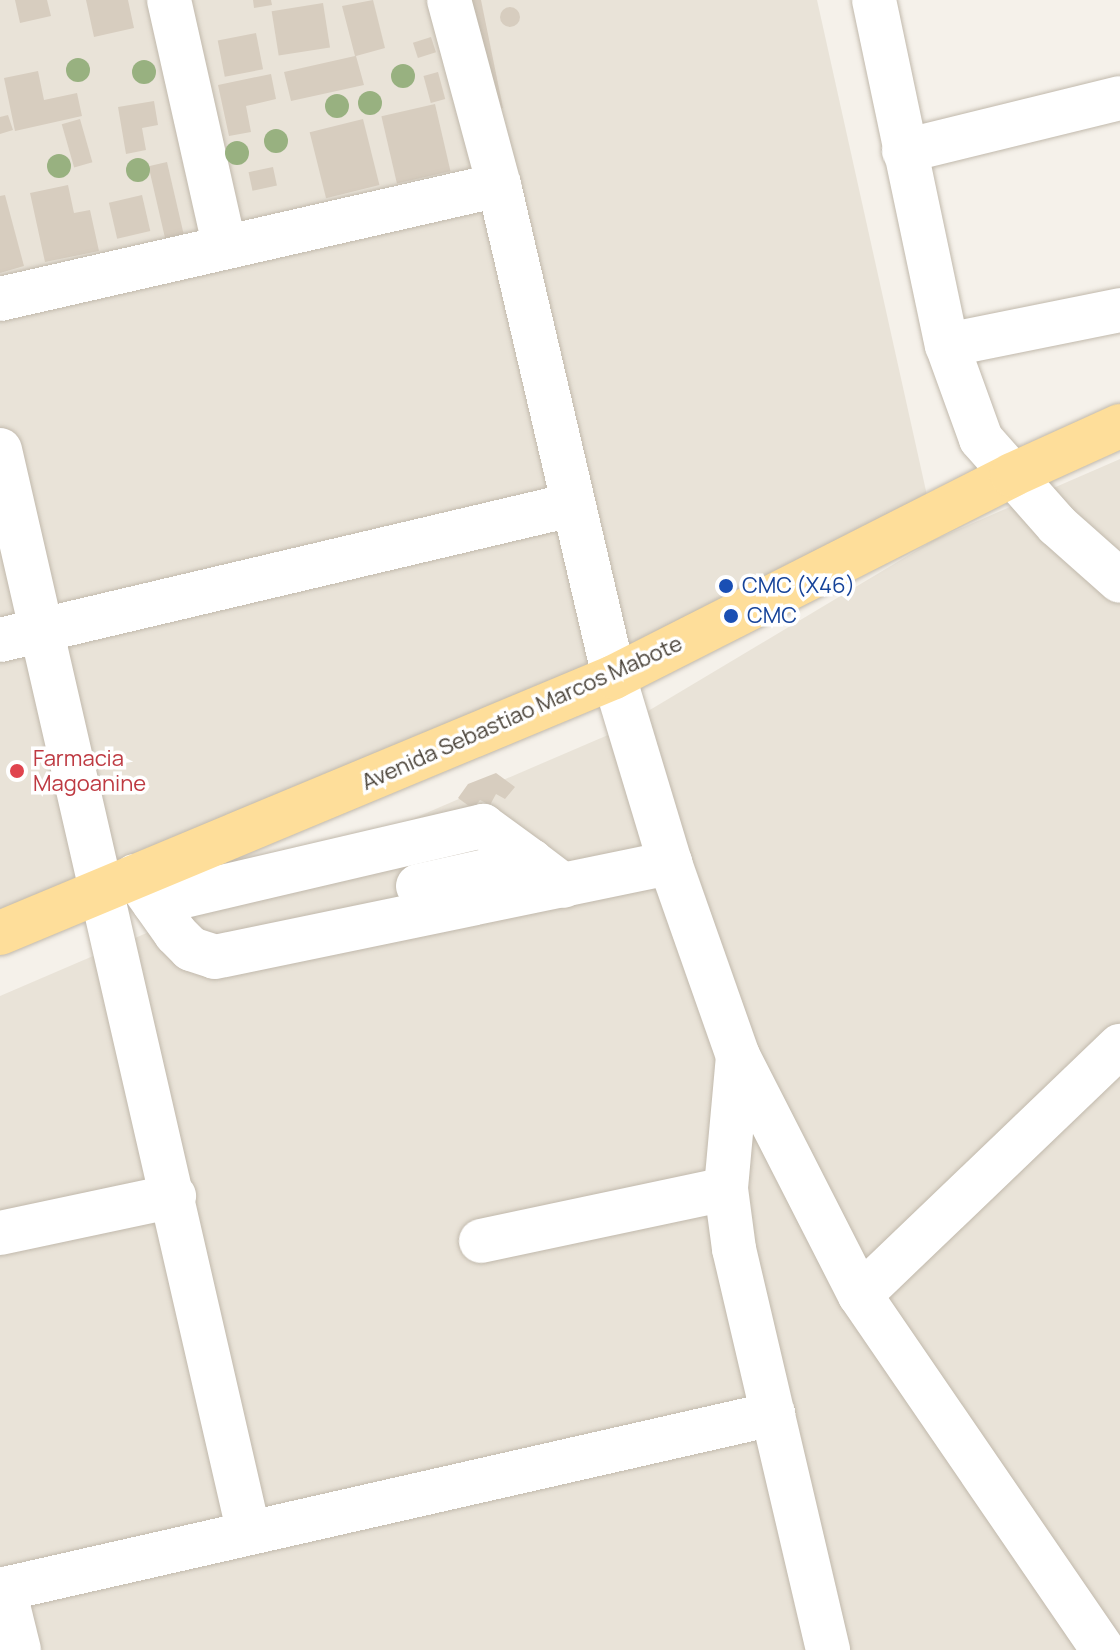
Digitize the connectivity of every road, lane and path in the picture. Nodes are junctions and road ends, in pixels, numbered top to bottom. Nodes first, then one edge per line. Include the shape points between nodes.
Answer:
1 (169, 0) edge
2 (449, 0) edge
3 (874, 0) edge
4 (1120, 98) edge
5 (904, 151) junction
6 (499, 185) junction
7 (224, 245) junction
8 (0, 299) edge
9 (1120, 310) edge
10 (947, 345) junction
11 (1120, 426) edge
12 (0, 450) edge
13 (1012, 475) junction
14 (571, 505) junction
15 (1120, 581) edge
16 (20, 636) edge
17 (614, 677) junction
18 (670, 863) junction
19 (547, 873) junction
20 (141, 901) junction
21 (0, 933) edge
22 (1120, 1046) edge
23 (738, 1056) junction
24 (726, 1189) junction
25 (174, 1196) junction
26 (0, 1233) edge
27 (481, 1241) dead end
28 (860, 1295) junction
29 (773, 1414) junction
30 (248, 1529) junction
31 (2, 1589) edge
32 (19, 1650) edge
33 (828, 1650) edge
34 (1103, 1650) edge

1 - 7 street
2 - 6 street
3 - 5 street
4 - 5 street
5 - 10 street
6 - 7 street
6 - 14 street
7 - 8 street
9 - 10 street
10 - 13 street via 981,439
11 - 13 main road, Avenida Sebastiao Marcos Mabote
12 - 16 street
13 - 15 street
13 - 17 main road, Avenida Sebastiao Marcos Mabote
14 - 16 street
14 - 17 street
16 - 20 street
17 - 18 street
17 - 20 main road, Avenida Sebastiao Marcos Mabote
18 - 19 street
18 - 23 street
19 - 20 street via 483,826
19 - 20 street via 215,957 191,949
20 - 21 main road, Avenida Sebastiao Marcos Mabote
20 - 25 street
22 - 28 street
23 - 24 street
23 - 28 street
24 - 27 street
24 - 29 street via 734,1249
25 - 26 street
25 - 30 street
28 - 34 street
29 - 30 street
29 - 33 street
30 - 31 street
31 - 32 street

